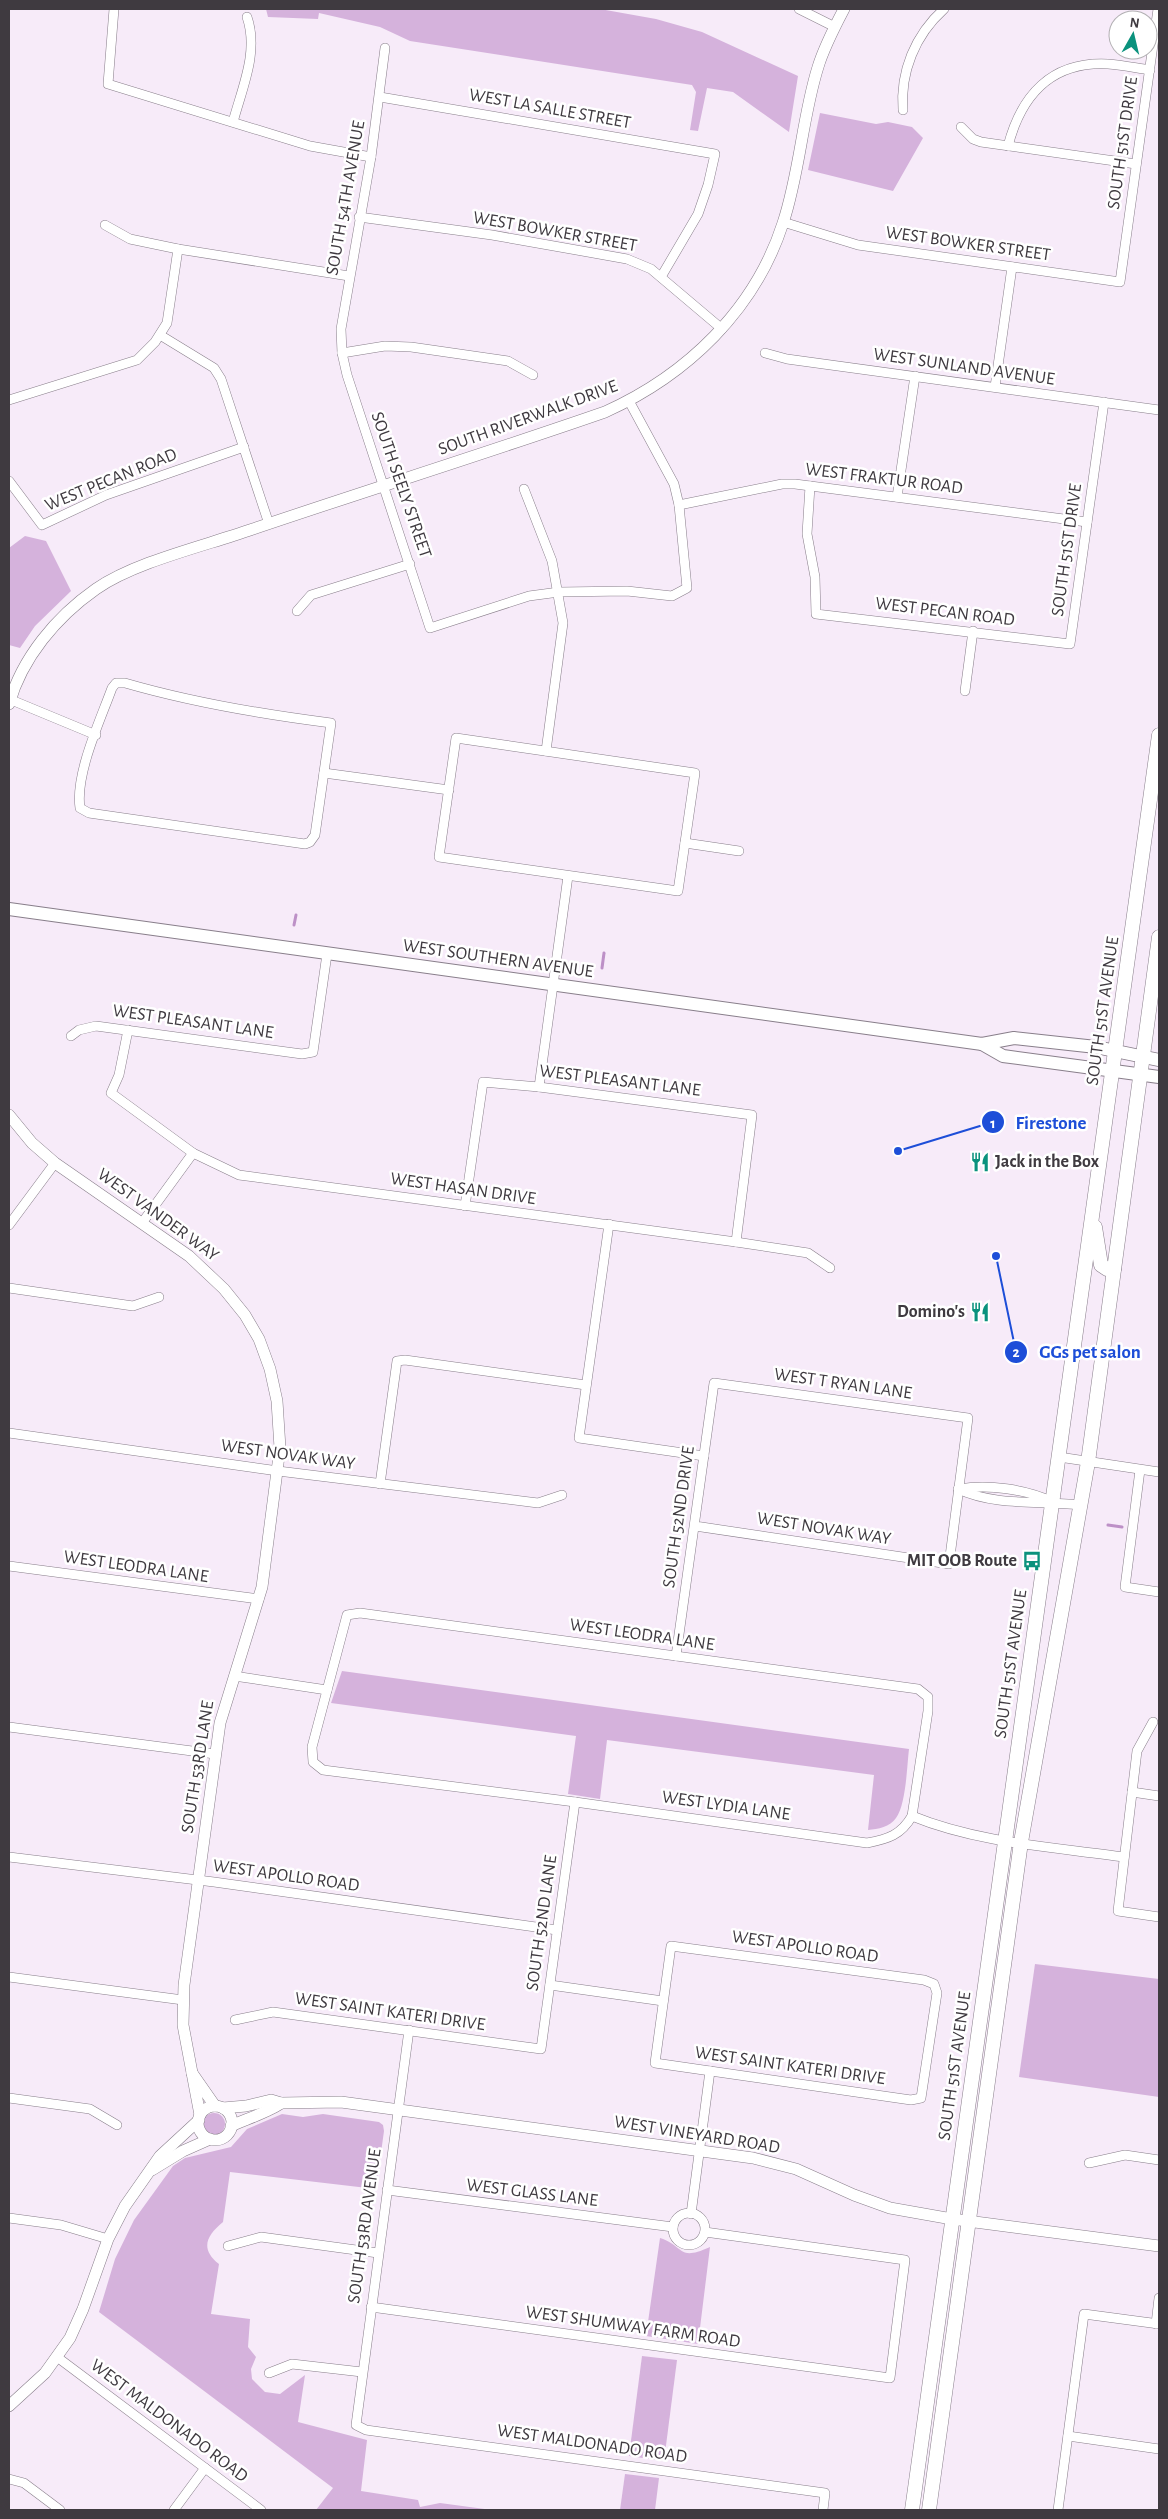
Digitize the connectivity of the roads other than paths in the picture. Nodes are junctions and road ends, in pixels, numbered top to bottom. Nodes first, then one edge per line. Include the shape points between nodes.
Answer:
1 (114, 9) edge
2 (798, 9) edge
3 (844, 9) edge
4 (1158, 9) edge
5 (941, 10) edge
6 (247, 17) dead end
7 (835, 27) junction
8 (385, 48) dead end
9 (1150, 70) junction
10 (380, 97) junction
11 (903, 110) dead end
12 (232, 122) junction
13 (961, 127) dead end
14 (1008, 146) junction
15 (371, 157) junction
16 (1136, 164) junction
17 (359, 217) junction
18 (783, 222) junction
19 (105, 225) dead end
20 (178, 249) junction
21 (1012, 267) junction
22 (349, 276) junction
23 (662, 277) junction
24 (1120, 282) joint
25 (722, 329) junction
26 (160, 335) junction
27 (342, 353) junction
28 (765, 354) dead end
29 (533, 375) dead end
30 (915, 376) junction
31 (995, 387) junction
32 (9, 400) edge
33 (629, 401) junction
34 (1104, 402) junction
35 (1159, 410) edge
36 (244, 447) junction
37 (9, 481) edge
38 (384, 486) junction
39 (810, 486) junction
40 (524, 489) dead end
41 (898, 497) junction
42 (679, 506) junction
43 (1087, 522) junction
44 (269, 524) junction
45 (410, 564) junction
46 (559, 592) junction
47 (297, 612) dead end
48 (973, 631) junction
49 (1070, 644) joint
50 (965, 691) dead end
51 (9, 701) edge
52 (96, 735) junction
53 (1159, 742) edge
54 (546, 751) junction
55 (324, 773) junction
56 (449, 790) junction
57 (685, 844) junction
58 (739, 851) dead end
59 (568, 876) junction
60 (9, 909) edge
61 (1159, 938) edge
62 (327, 954) junction
63 (553, 985) junction
64 (128, 1030) junction
65 (71, 1036) dead end
66 (982, 1044) junction
67 (1116, 1052) junction
68 (1143, 1058) junction
69 (1159, 1060) edge
70 (1114, 1071) junction
71 (1141, 1074) junction
72 (1159, 1077) edge
73 (539, 1087) junction
74 (9, 1115) edge
75 (193, 1154) junction
76 (55, 1163) junction
77 (465, 1206) junction
78 (1093, 1214) junction
79 (142, 1223) junction
80 (609, 1224) junction
81 (9, 1225) edge
82 (736, 1242) junction
83 (830, 1268) dead end
84 (1114, 1269) junction
85 (9, 1288) edge
86 (159, 1297) dead end
87 (714, 1383) joint
88 (586, 1385) junction
89 (9, 1433) edge
90 (704, 1456) junction
91 (1059, 1457) junction
92 (1088, 1462) junction
93 (1140, 1470) junction
94 (278, 1471) junction
95 (1159, 1472) edge
96 (380, 1484) junction
97 (958, 1490) junction
98 (562, 1496) dead end
99 (1053, 1502) junction
100 (1080, 1505) junction
101 (695, 1526) junction
102 (9, 1566) edge
103 (1159, 1592) edge
104 (259, 1599) junction
105 (676, 1656) junction
106 (234, 1676) junction
107 (327, 1690) junction
108 (1153, 1722) dead end
109 (9, 1726) edge
110 (215, 1754) junction
111 (1132, 1792) junction
112 (1159, 1796) edge
113 (575, 1802) junction
114 (912, 1816) junction
115 (1005, 1840) junction
116 (1021, 1842) junction
117 (9, 1857) edge
118 (1124, 1857) junction
119 (198, 1880) junction
120 (1159, 1917) edge
121 (557, 1930) junction
122 (9, 1976) edge
123 (550, 1984) junction
124 (182, 2000) junction
125 (663, 2000) junction
126 (235, 2020) dead end
127 (408, 2030) junction
128 (541, 2049) joint
129 (710, 2071) junction
130 (192, 2073) junction
131 (9, 2098) edge
132 (921, 2098) joint
133 (281, 2102) junction
134 (219, 2107) junction
135 (398, 2110) junction
136 (199, 2118) junction
137 (117, 2125) dead end
138 (231, 2126) junction
139 (210, 2139) junction
140 (700, 2151) junction
141 (1159, 2160) edge
142 (1089, 2164) dead end
143 (152, 2170) junction
144 (387, 2190) junction
145 (691, 2214) junction
146 (9, 2218) edge
147 (952, 2219) junction
148 (969, 2221) junction
149 (673, 2227) junction
150 (704, 2232) junction
151 (108, 2239) junction
152 (228, 2246) dead end
153 (1159, 2246) edge
154 (378, 2253) junction
155 (1159, 2298) edge
156 (370, 2307) junction
157 (1158, 2324) edge
158 (57, 2357) junction
159 (362, 2372) junction
160 (269, 2373) dead end
161 (9, 2406) edge
162 (356, 2425) joint
163 (1068, 2436) junction
164 (1159, 2449) edge
165 (205, 2468) junction
166 (9, 2479) edge
167 (60, 2510) edge
168 (174, 2510) edge
169 (261, 2510) edge
170 (823, 2510) edge
171 (912, 2510) edge
172 (929, 2510) edge
173 (1058, 2510) edge

1 - 12 street via 108,84
2 - 7 street
3 - 7 street, SOUTH RIVERWALK DRIVE
4 - 9 street, SOUTH 51ST DRIVE
5 - 11 street via 909,59 903,82
6 - 12 street via 252,43
7 - 18 street, SOUTH RIVERWALK DRIVE via 814,80
8 - 10 street, SOUTH 54TH AVENUE
9 - 14 street via 1107,64 1081,66 1053,77 1032,92 1023,105 1014,122
9 - 16 street, SOUTH 51ST DRIVE
10 - 15 street, SOUTH 54TH AVENUE
10 - 23 street, WEST LA SALLE STREET via 714,154 698,214
12 - 15 street via 310,146
13 - 14 street via 973,139
14 - 16 street
15 - 17 street, SOUTH 54TH AVENUE
16 - 24 street, SOUTH 51ST DRIVE
17 - 22 street, SOUTH 54TH AVENUE
17 - 23 street, WEST BOWKER STREET via 492,235 627,259
18 - 21 street, WEST BOWKER STREET via 858,245
18 - 25 street, SOUTH RIVERWALK DRIVE via 774,248 759,275
19 - 20 street via 130,239
20 - 22 street
20 - 26 street via 166,323
21 - 24 street, WEST BOWKER STREET
21 - 31 street
22 - 27 street, SOUTH 54TH AVENUE via 341,328
23 - 25 street, WEST BOWKER STREET
25 - 33 street, SOUTH RIVERWALK DRIVE via 680,369
26 - 32 street via 137,360
26 - 36 street via 214,368 222,379
27 - 29 street via 385,346 411,347 508,361
27 - 38 street, SOUTH SEELY STREET
28 - 30 street, WEST SUNLAND AVENUE
30 - 31 street, WEST SUNLAND AVENUE
30 - 41 street
31 - 34 street, WEST SUNLAND AVENUE
33 - 38 street, SOUTH RIVERWALK DRIVE via 596,416
33 - 42 street via 674,484
34 - 35 street, WEST SUNLAND AVENUE
34 - 43 street, SOUTH 51ST DRIVE
36 - 37 street, WEST PECAN ROAD via 106,495 42,525
36 - 44 street
38 - 44 street, SOUTH RIVERWALK DRIVE
38 - 45 street, SOUTH SEELY STREET
39 - 41 street, WEST FRAKTUR ROAD
39 - 42 street, WEST FRAKTUR ROAD via 782,484
39 - 48 street, WEST PECAN ROAD via 807,534 815,577 816,614
40 - 46 street via 552,561
41 - 43 street, WEST FRAKTUR ROAD
42 - 46 street via 687,588 672,596 627,590
43 - 49 street, SOUTH 51ST DRIVE
44 - 51 street, SOUTH RIVERWALK DRIVE via 116,577 84,598 44,637 29,658
45 - 46 street, SOUTH SEELY STREET via 430,628 529,596
45 - 47 street via 310,595
46 - 54 street via 563,623
48 - 49 street, WEST PECAN ROAD
48 - 50 street
51 - 52 street
52 - 55 street via 112,688 116,683 125,683 204,704 331,723
52 - 55 street via 84,768 79,798 80,808 89,813 305,844 314,835
53 - 67 main road, SOUTH 51ST AVENUE
54 - 56 street via 456,738
54 - 57 street via 695,773
55 - 56 street
56 - 59 street via 439,857
57 - 58 street
57 - 59 street via 678,891
59 - 63 street
60 - 62 main road, WEST SOUTHERN AVENUE
61 - 68 main road, SOUTH 51ST AVENUE
62 - 63 main road, WEST SOUTHERN AVENUE
62 - 64 street, WEST PLEASANT LANE via 313,1052 302,1054
63 - 66 main road, WEST SOUTHERN AVENUE
63 - 73 street
64 - 65 street, WEST PLEASANT LANE via 96,1026 79,1030
64 - 75 street, WEST HASAN DRIVE via 119,1075 111,1093
66 - 67 main road, WEST SOUTHERN AVENUE via 1014,1038
66 - 70 main road, WEST SOUTHERN AVENUE via 1003,1056
67 - 68 main road, WEST SOUTHERN AVENUE
67 - 70 main road, SOUTH 51ST AVENUE
68 - 69 main road, WEST SOUTHERN AVENUE
68 - 71 main road, SOUTH 51ST AVENUE
70 - 71 main road, WEST SOUTHERN AVENUE
70 - 78 main road, SOUTH 51ST AVENUE
71 - 72 main road, WEST SOUTHERN AVENUE
71 - 84 main road, SOUTH 51ST AVENUE
73 - 77 street, WEST PLEASANT LANE via 483,1082
73 - 82 street, WEST PLEASANT LANE via 752,1115
74 - 76 street, WEST VANDER WAY via 32,1143
75 - 77 street, WEST HASAN DRIVE via 240,1175
75 - 79 street
76 - 79 street, WEST VANDER WAY
76 - 81 street
77 - 80 street, WEST HASAN DRIVE
78 - 84 main road via 1101,1265
78 - 91 main road, SOUTH 51ST AVENUE
79 - 94 street, WEST VANDER WAY via 204,1268 236,1302 253,1327 266,1357 277,1401 280,1435
80 - 82 street, WEST HASAN DRIVE
80 - 88 street
82 - 83 street, WEST HASAN DRIVE via 808,1253
84 - 92 main road, SOUTH 51ST AVENUE
85 - 86 street via 133,1306
87 - 90 street, SOUTH 52ND DRIVE
87 - 97 street, WEST T RYAN LANE via 968,1418
88 - 90 street via 579,1438
88 - 96 street via 396,1361
89 - 94 street, WEST NOVAK WAY
90 - 101 street, SOUTH 52ND DRIVE
91 - 92 street
91 - 99 main road, SOUTH 51ST AVENUE
92 - 93 street
92 - 100 main road, SOUTH 51ST AVENUE
93 - 95 street
93 - 103 street via 1125,1587
94 - 96 street, WEST NOVAK WAY
94 - 104 street, SOUTH 53RD LANE
96 - 98 street, WEST NOVAK WAY via 538,1503
97 - 99 street via 973,1496 1022,1503
97 - 101 street, WEST NOVAK WAY via 949,1564
99 - 100 street
99 - 115 main road, SOUTH 51ST AVENUE
100 - 116 main road, SOUTH 51ST AVENUE
101 - 105 street, SOUTH 52ND DRIVE
102 - 104 street, WEST LEODRA LANE
104 - 106 street, SOUTH 53RD LANE
105 - 107 street, WEST LEODRA LANE via 360,1613 348,1614
105 - 114 street, WEST LEODRA LANE via 918,1689 928,1697
106 - 107 street
106 - 110 street, SOUTH 53RD LANE via 223,1709
107 - 113 street, WEST LYDIA LANE via 312,1747 313,1762 323,1770
108 - 111 street via 1137,1751
109 - 110 street
110 - 119 street, SOUTH 53RD LANE
111 - 112 street
111 - 118 street
113 - 114 street, WEST LYDIA LANE via 867,1843 893,1837 905,1829
113 - 121 street, SOUTH 52ND LANE
114 - 115 street via 941,1828
115 - 116 street
115 - 147 main road, SOUTH 51ST AVENUE
116 - 118 street
116 - 148 main road, SOUTH 51ST AVENUE
117 - 119 street, WEST APOLLO ROAD
118 - 120 street via 1118,1911
119 - 121 street, WEST APOLLO ROAD
119 - 124 street, SOUTH 53RD LANE
121 - 123 street, SOUTH 52ND LANE
122 - 124 street
123 - 125 street
123 - 128 street, SOUTH 52ND LANE
124 - 130 street, SOUTH 53RD LANE via 184,2036
125 - 129 street, WEST SAINT KATERI DRIVE via 655,2063
125 - 132 street, WEST APOLLO ROAD via 670,1946 924,1980 934,1984 937,1993
126 - 127 street, WEST SAINT KATERI DRIVE via 273,2012
127 - 128 street, WEST SAINT KATERI DRIVE
127 - 135 street, SOUTH 53RD AVENUE
129 - 132 street, WEST SAINT KATERI DRIVE via 911,2100
129 - 140 street
130 - 134 street, SOUTH 53RD LANE
130 - 136 street, SOUTH 53RD LANE
131 - 137 street via 90,2109
133 - 134 street, WEST VINEYARD ROAD via 271,2100
133 - 135 street, WEST VINEYARD ROAD via 341,2102
133 - 138 street via 273,2109
134 - 136 street via 206,2109
134 - 138 street, SOUTH 53RD LANE via 230,2116
135 - 140 street, WEST VINEYARD ROAD
135 - 144 street, SOUTH 53RD AVENUE
136 - 139 street, SOUTH 53RD LANE via 200,2130
136 - 143 street via 160,2156
138 - 139 street via 224,2137
139 - 143 street
140 - 145 street
140 - 147 street, WEST VINEYARD ROAD via 772,2162 872,2202
141 - 142 street via 1124,2155
143 - 151 street via 125,2206
144 - 149 street, WEST GLASS LANE
144 - 154 street, SOUTH 53RD AVENUE
145 - 149 street via 677,2218
145 - 150 street via 703,2222
146 - 151 street via 61,2225
147 - 148 street, WEST VINEYARD ROAD
147 - 171 main road, SOUTH 51ST AVENUE
148 - 153 street, WEST VINEYARD ROAD
148 - 172 main road, SOUTH 51ST AVENUE
149 - 150 street via 675,2238 684,2245 699,2242
150 - 156 street, WEST SHUMWAY FARM ROAD via 905,2260 890,2378
151 - 158 street via 83,2309
152 - 154 street via 260,2237
154 - 156 street, SOUTH 53RD AVENUE
155 - 157 street
156 - 159 street, SOUTH 53RD AVENUE
157 - 163 street via 1084,2314
158 - 161 street via 32,2387
158 - 165 street, WEST MALDONADO ROAD
159 - 160 street via 292,2364
159 - 162 street, SOUTH 53RD AVENUE
162 - 170 street, WEST MALDONADO ROAD via 366,2430 825,2493
163 - 164 street
163 - 173 street
165 - 168 street
165 - 169 street, WEST MALDONADO ROAD
166 - 167 street via 24,2483

